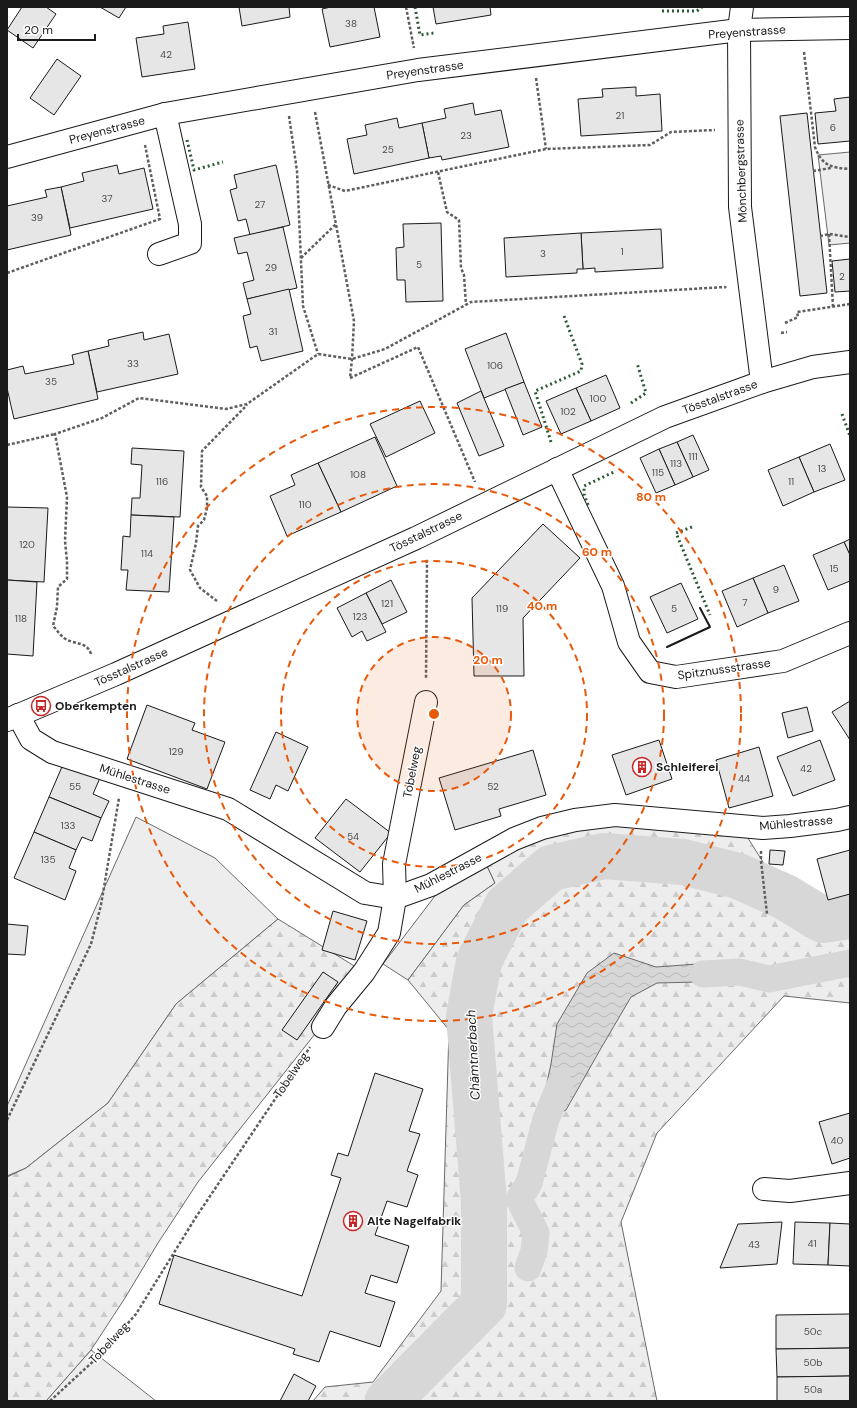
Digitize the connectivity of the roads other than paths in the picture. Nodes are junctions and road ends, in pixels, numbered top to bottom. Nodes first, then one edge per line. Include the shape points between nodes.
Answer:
1 (742, 7) edge
2 (850, 28) edge
3 (739, 30) junction
4 (165, 114) junction
5 (7, 157) edge
6 (159, 254) dead end
7 (850, 362) edge
8 (762, 382) junction
9 (557, 469) junction
10 (850, 633) edge
11 (426, 702) road end
12 (13, 718) edge
13 (850, 817) edge
14 (395, 898) junction
15 (323, 1027) road end
16 (850, 1183) edge
17 (764, 1189) dead end

1 - 3 street, Mönchbergstrasse
2 - 3 street, Preyenstrasse
3 - 4 street, Preyenstrasse via 418,70
3 - 8 street, Mönchbergstrasse via 740,208
4 - 5 street, Preyenstrasse
4 - 6 street via 190,224 190,243
7 - 8 street, Tösstalstrasse via 813,367
8 - 9 street, Tösstalstrasse via 665,416
9 - 10 street, Spitznussstrasse via 613,586 629,642 650,672 676,677 783,661
9 - 12 street, Tösstalstrasse via 416,538
11 - 14 street, Tobelweg via 394,864
12 - 14 street, Mühlestrasse via 31,739 52,752 228,809 365,893
13 - 14 street, Mühlestrasse via 763,828 615,815 575,820 542,828 514,839 430,885
14 - 15 street, Tobelweg via 389,932 364,972 336,1006
16 - 17 street via 790,1191

